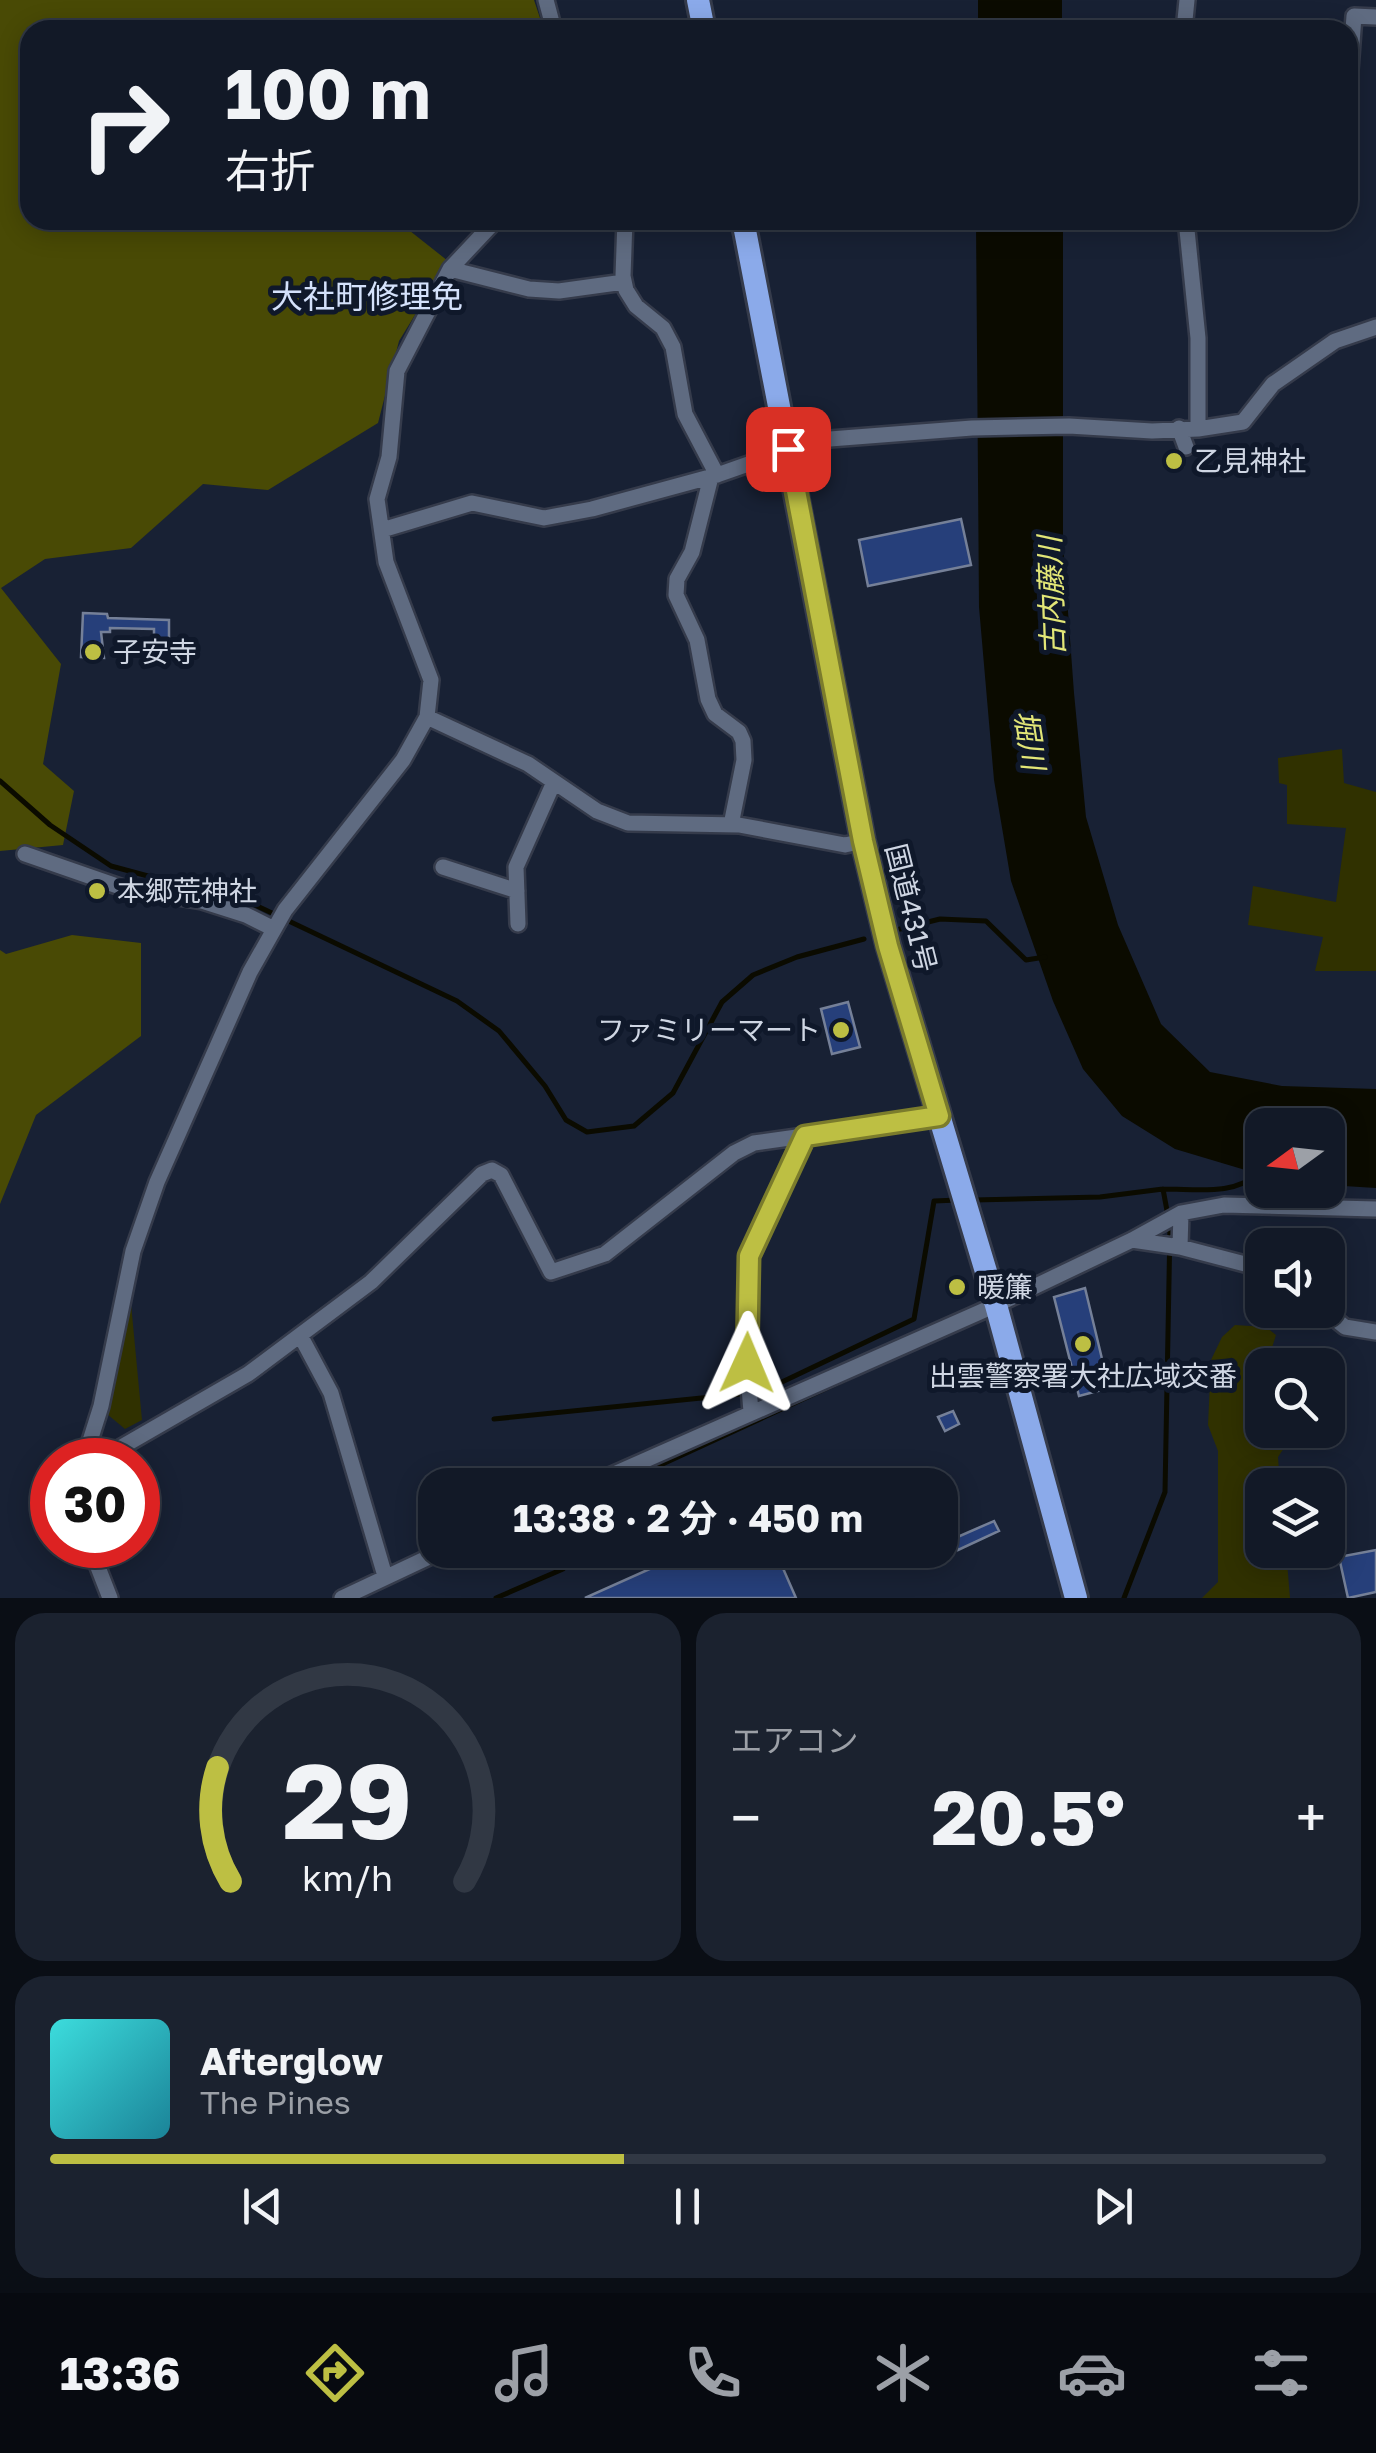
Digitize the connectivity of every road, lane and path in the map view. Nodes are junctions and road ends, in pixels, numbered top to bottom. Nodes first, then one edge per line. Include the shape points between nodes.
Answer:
1 (1376, 17) edge
2 (1354, 20) edge
3 (487, 230) edge
4 (625, 230) edge
5 (745, 230) edge
6 (1187, 230) edge
7 (450, 269) junction
8 (624, 282) junction
9 (1376, 327) edge
10 (1178, 428) junction
11 (1198, 429) junction
12 (1186, 447) dead end
13 (788, 449) junction
14 (714, 476) junction
15 (382, 530) junction
16 (426, 717) junction
17 (554, 782) junction
18 (731, 825) junction
19 (863, 841) junction
20 (25, 854) dead end
21 (443, 866) dead end
22 (517, 891) junction
23 (518, 924) dead end
24 (275, 927) junction
25 (939, 1116) junction
26 (805, 1136) junction
27 (1376, 1209) edge
28 (1169, 1219) junction
29 (1132, 1240) junction
30 (1169, 1246) junction
31 (1245, 1264) edge
32 (996, 1305) junction
33 (1345, 1327) edge
34 (1376, 1332) edge
35 (300, 1334) junction
36 (752, 1412) junction
37 (91, 1438) edge
38 (136, 1438) edge
39 (627, 1468) edge
40 (418, 1561) edge
41 (98, 1568) edge
42 (385, 1576) junction
43 (110, 1598) edge
44 (342, 1598) edge
45 (1076, 1598) edge

1 - 2 street
3 - 7 street
4 - 8 street
5 - 13 highway, 国道431号
6 - 11 street via 1198,338
7 - 8 street via 530,289
7 - 15 street via 397,371 389,457 377,499
8 - 14 street via 673,347 686,414
9 - 11 street via 1335,341 1273,384 1243,422
10 - 11 street
10 - 12 street
10 - 13 street via 972,428 817,440
13 - 14 street
13 - 19 highway, 国道431号
14 - 15 street via 544,518 472,503
14 - 18 street via 676,595 697,640 715,714 742,741
15 - 16 street via 386,562 432,680
16 - 17 street
16 - 24 street via 403,760
17 - 18 street via 628,824
17 - 22 street via 516,868
18 - 19 street via 846,845
19 - 25 highway, 国道431号
20 - 24 street via 123,888 202,900
21 - 22 street
22 - 23 street
24 - 37 street via 157,1182 133,1252
25 - 26 street
25 - 32 highway, 国道431号
26 - 35 street via 734,1152 605,1254 551,1272 502,1175 492,1170 371,1282
26 - 36 street via 749,1256
27 - 28 street via 1224,1205
28 - 29 street
28 - 30 street
28 - 30 street
29 - 30 street
29 - 32 street
30 - 31 street
32 - 36 street
32 - 45 highway, 国道431号
33 - 34 street
35 - 38 street via 248,1374
35 - 42 street via 331,1393
36 - 39 street
40 - 42 street
41 - 43 street
42 - 44 street

